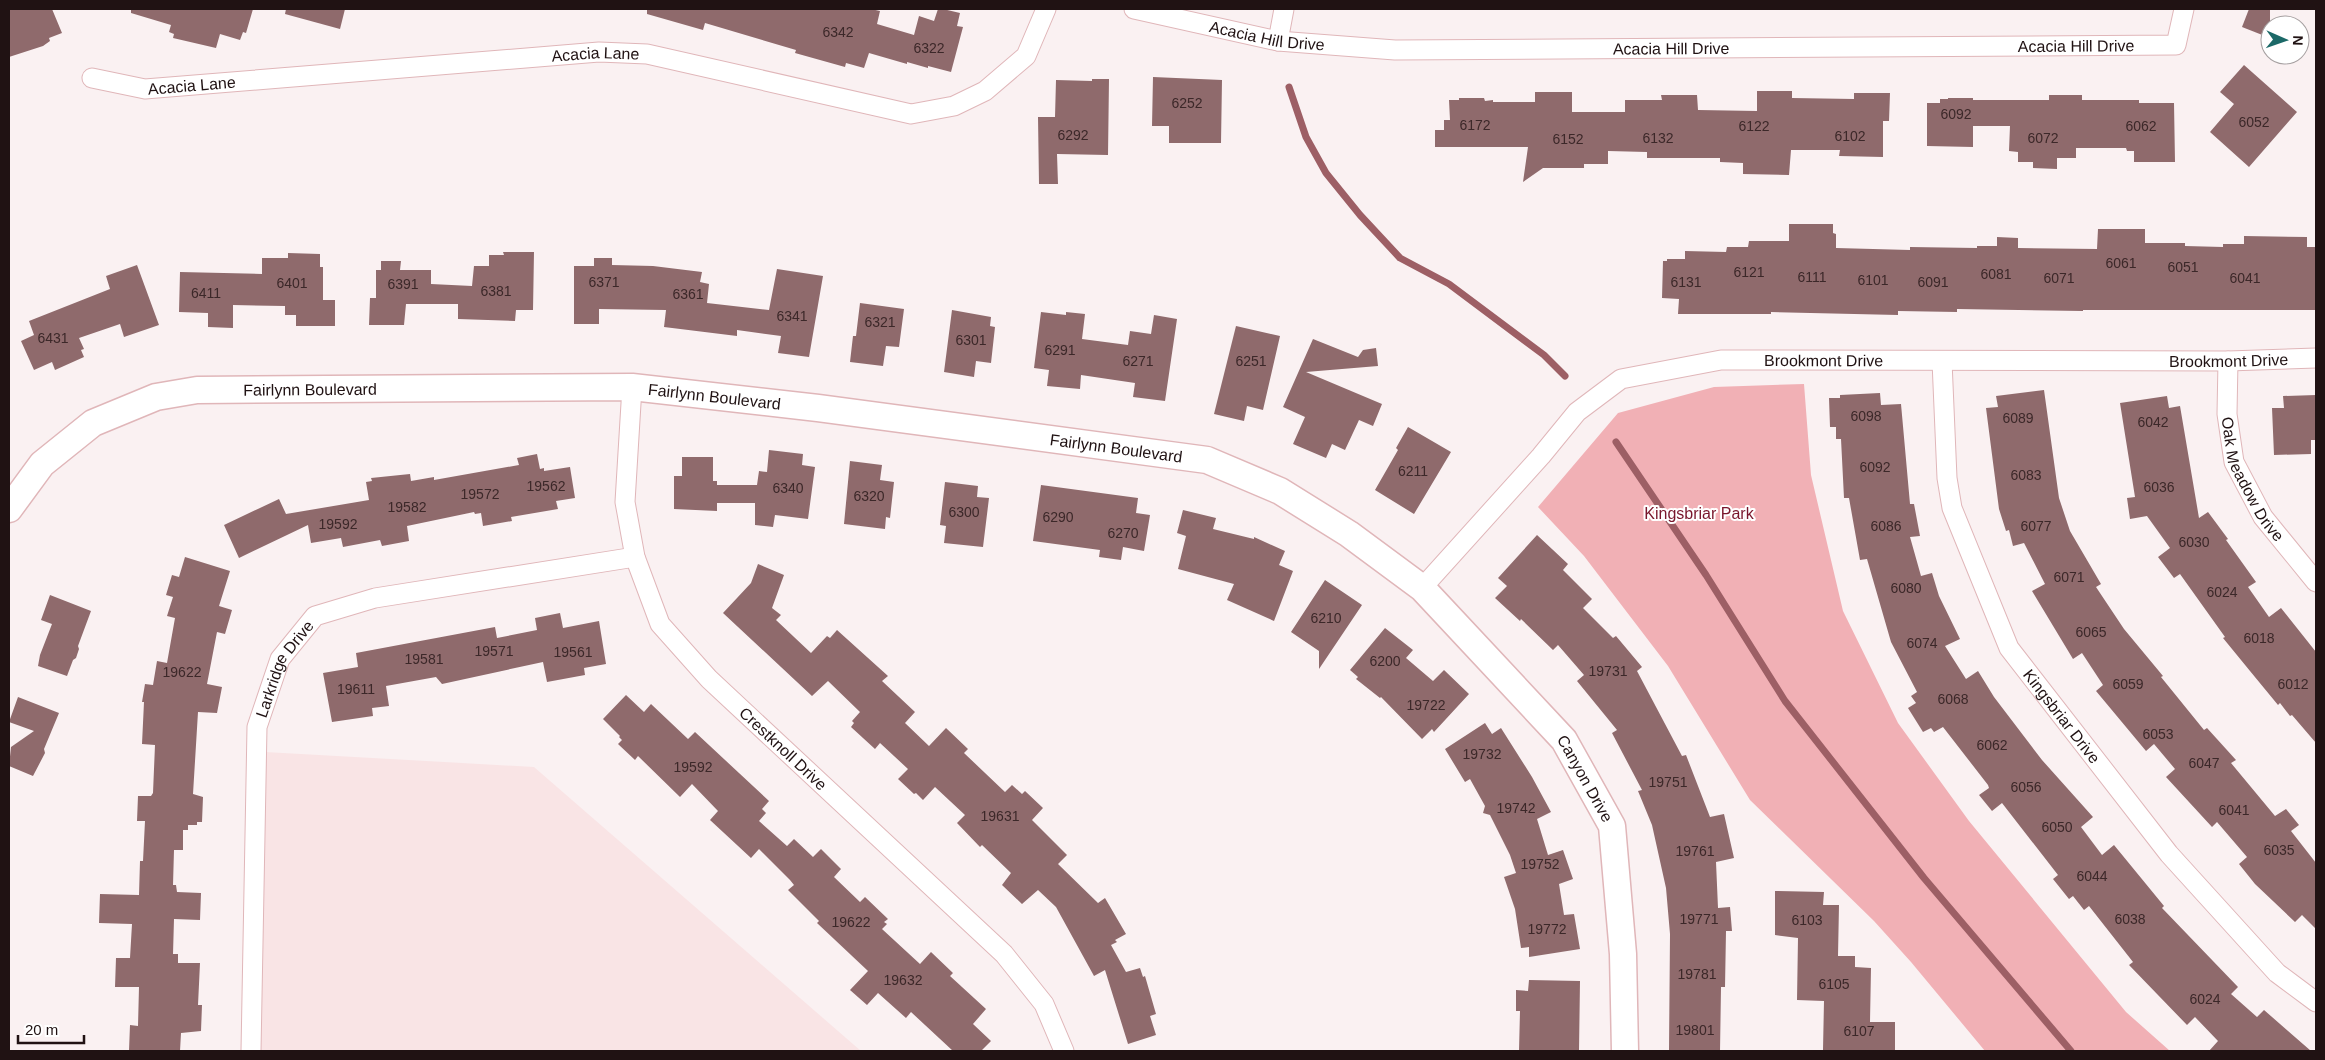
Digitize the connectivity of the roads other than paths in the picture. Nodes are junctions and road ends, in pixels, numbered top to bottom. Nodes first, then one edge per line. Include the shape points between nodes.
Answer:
1 (1046, 9) edge
2 (1134, 9) edge
3 (1284, 9) edge
4 (2184, 9) edge
5 (1278, 41) junction
6 (92, 78) dead end
7 (2316, 358) edge
8 (1942, 361) junction
9 (2228, 361) junction
10 (632, 387) junction
11 (9, 509) edge
12 (635, 557) junction
13 (2316, 582) edge
14 (1422, 588) junction
15 (2316, 1002) edge
16 (251, 1051) edge
17 (1064, 1051) edge
18 (1625, 1051) edge

1 - 6 street, Acacia Lane via 1026,56 985,91 954,106 911,114 647,54 599,52 145,88
2 - 5 street, Acacia Hill Drive
3 - 5 street
4 - 5 street, Acacia Hill Drive via 2176,45 1396,50
7 - 9 street, Brookmont Drive
8 - 9 street, Brookmont Drive
8 - 14 street, Brookmont Drive via 1721,360 1622,380 1577,412
8 - 15 street, Kingsbriar Drive via 1947,478 1952,508 2009,648 2168,854 2277,973
9 - 13 street, Oak Meadow Drive via 2227,414 2234,462 2263,517
10 - 11 street, Fairlynn Boulevard via 197,390 156,397 93,423 42,464
10 - 12 street, Crestknoll Drive via 626,502
10 - 14 street, Fairlynn Boulevard via 818,408 1207,460 1280,491 1349,534
12 - 16 street, Larkridge Drive via 375,598 315,616 280,659 257,726
12 - 17 street, Crestknoll Drive via 660,624 709,680 1004,954 1044,1004
14 - 18 street, Canyon Drive via 1564,740 1612,826 1623,954

